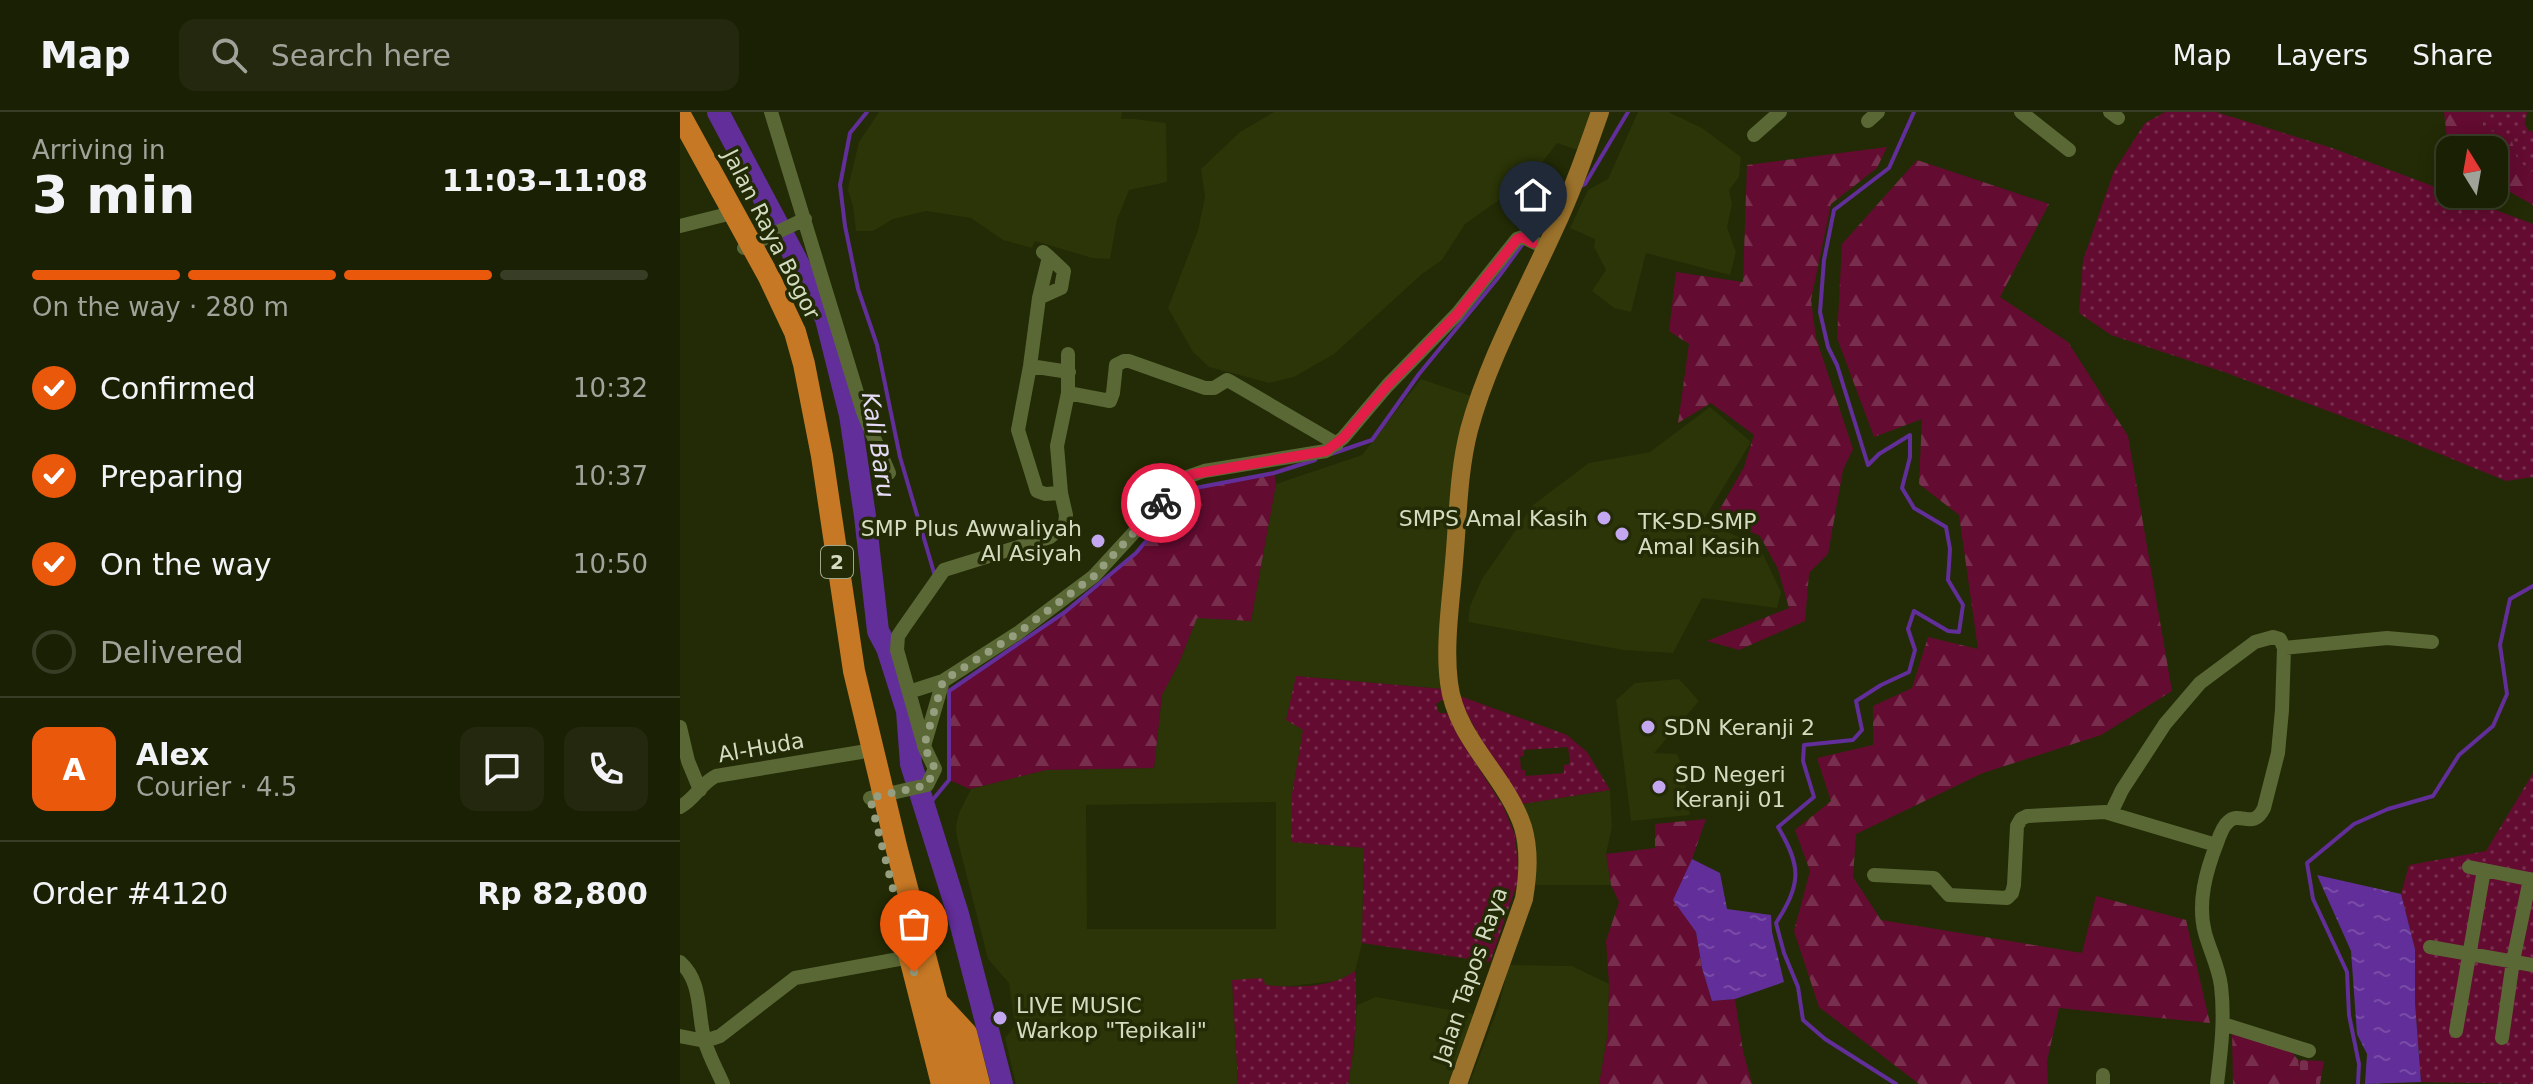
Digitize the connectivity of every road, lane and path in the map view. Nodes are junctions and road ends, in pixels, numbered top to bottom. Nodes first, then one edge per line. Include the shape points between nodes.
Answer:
1 (771, 112) edge
2 (1600, 112) edge
3 (1780, 112) edge
4 (2021, 112) edge
5 (680, 115) edge
6 (1754, 135) dead end
7 (680, 137) edge
8 (2069, 150) dead end
9 (724, 215) junction
10 (801, 221) junction
11 (680, 226) edge
12 (752, 243) junction
13 (1534, 243) junction
14 (1046, 254) dead end
15 (1068, 354) dead end
16 (1030, 366) junction
17 (1069, 372) junction
18 (1068, 393) junction
19 (1337, 444) junction
20 (889, 473) dead end
21 (1061, 493) junction
22 (2432, 642) dead end
23 (2284, 648) junction
24 (943, 681) junction
25 (909, 692) junction
26 (680, 727) edge
27 (924, 746) junction
28 (861, 752) junction
29 (700, 790) junction
30 (885, 794) junction
31 (680, 807) edge
32 (2111, 813) junction
33 (2216, 845) junction
34 (2469, 867) dead end
35 (2484, 870) junction
36 (1874, 875) dead end
37 (2531, 880) edge
38 (2430, 947) dead end
39 (2470, 954) junction
40 (2513, 961) junction
41 (680, 962) edge
42 (2533, 965) edge
43 (917, 966) junction
44 (932, 1010) junction
45 (2223, 1024) junction
46 (2456, 1031) dead end
47 (680, 1036) edge
48 (2502, 1038) dead end
49 (705, 1041) junction
50 (2309, 1051) dead end
51 (943, 1053) junction
52 (723, 1084) edge
53 (932, 1084) edge
54 (942, 1084) edge
55 (959, 1084) edge
56 (979, 1084) edge
57 (1458, 1084) edge
58 (2217, 1084) edge

1 - 10 street
2 - 13 main road, Jalan Tapos Raya via 1572,188
3 - 6 street
4 - 8 street
5 - 12 highway, Jalan Raya Bogor / 2
7 - 9 highway, Jalan Raya Bogor / 2
9 - 11 street
9 - 12 highway, Jalan Raya Bogor / 2
10 - 12 street
10 - 20 street via 863,412
12 - 28 highway, Jalan Raya Bogor / 2 via 792,365 811,457 834,624
12 - 30 highway, Jalan Raya Bogor / 2 via 795,332 804,364 854,671
13 - 19 street via 1517,239 1457,314
13 - 57 main road, Jalan Tapos Raya via 1468,434 1449,614 1453,706 1515,809 1523,828 1528,875
14 - 16 street via 1064,271 1061,288 1039,298
15 - 17 street
16 - 17 street
16 - 21 street via 1020,440 1037,491
17 - 18 street
18 - 19 street via 1110,401 1116,365 1129,361 1205,388 1227,380
18 - 21 street via 1057,446
19 - 24 street via 1324,452 1184,478 1094,576
21 - 25 street via 1066,520 1058,532 944,570 898,636
22 - 23 street via 2387,638
23 - 32 street via 2273,637 2255,642 2200,683 2165,724
23 - 33 street via 2278,753 2264,808 2254,820 2227,822
24 - 25 street
24 - 27 street
25 - 27 street
26 - 29 street
27 - 30 street via 935,769 927,785
28 - 29 street, Al-Huda via 716,776
28 - 30 highway, Jalan Raya Bogor / 2
29 - 31 street, Al-Huda
30 - 43 highway, Jalan Raya Bogor / 2
32 - 33 street
32 - 36 street via 2021,819 2014,885 2007,898 1949,895 1934,878
33 - 45 street via 2202,893 2202,916 2221,983
34 - 35 street
35 - 37 street
35 - 39 street
37 - 40 street
38 - 39 street
39 - 40 street
39 - 46 street
40 - 42 street
40 - 48 street
41 - 49 street via 696,989
43 - 44 highway, Jalan Raya Bogor / 2
43 - 49 street via 795,978 720,1036
44 - 51 highway, Jalan Raya Bogor / 2
44 - 53 highway via 924,1041
44 - 56 highway via 966,1033
45 - 50 street
45 - 58 street
47 - 49 street
49 - 52 street
51 - 54 highway, Jalan Raya Bogor / 2
51 - 55 highway, Jalan Raya Bogor / 2

